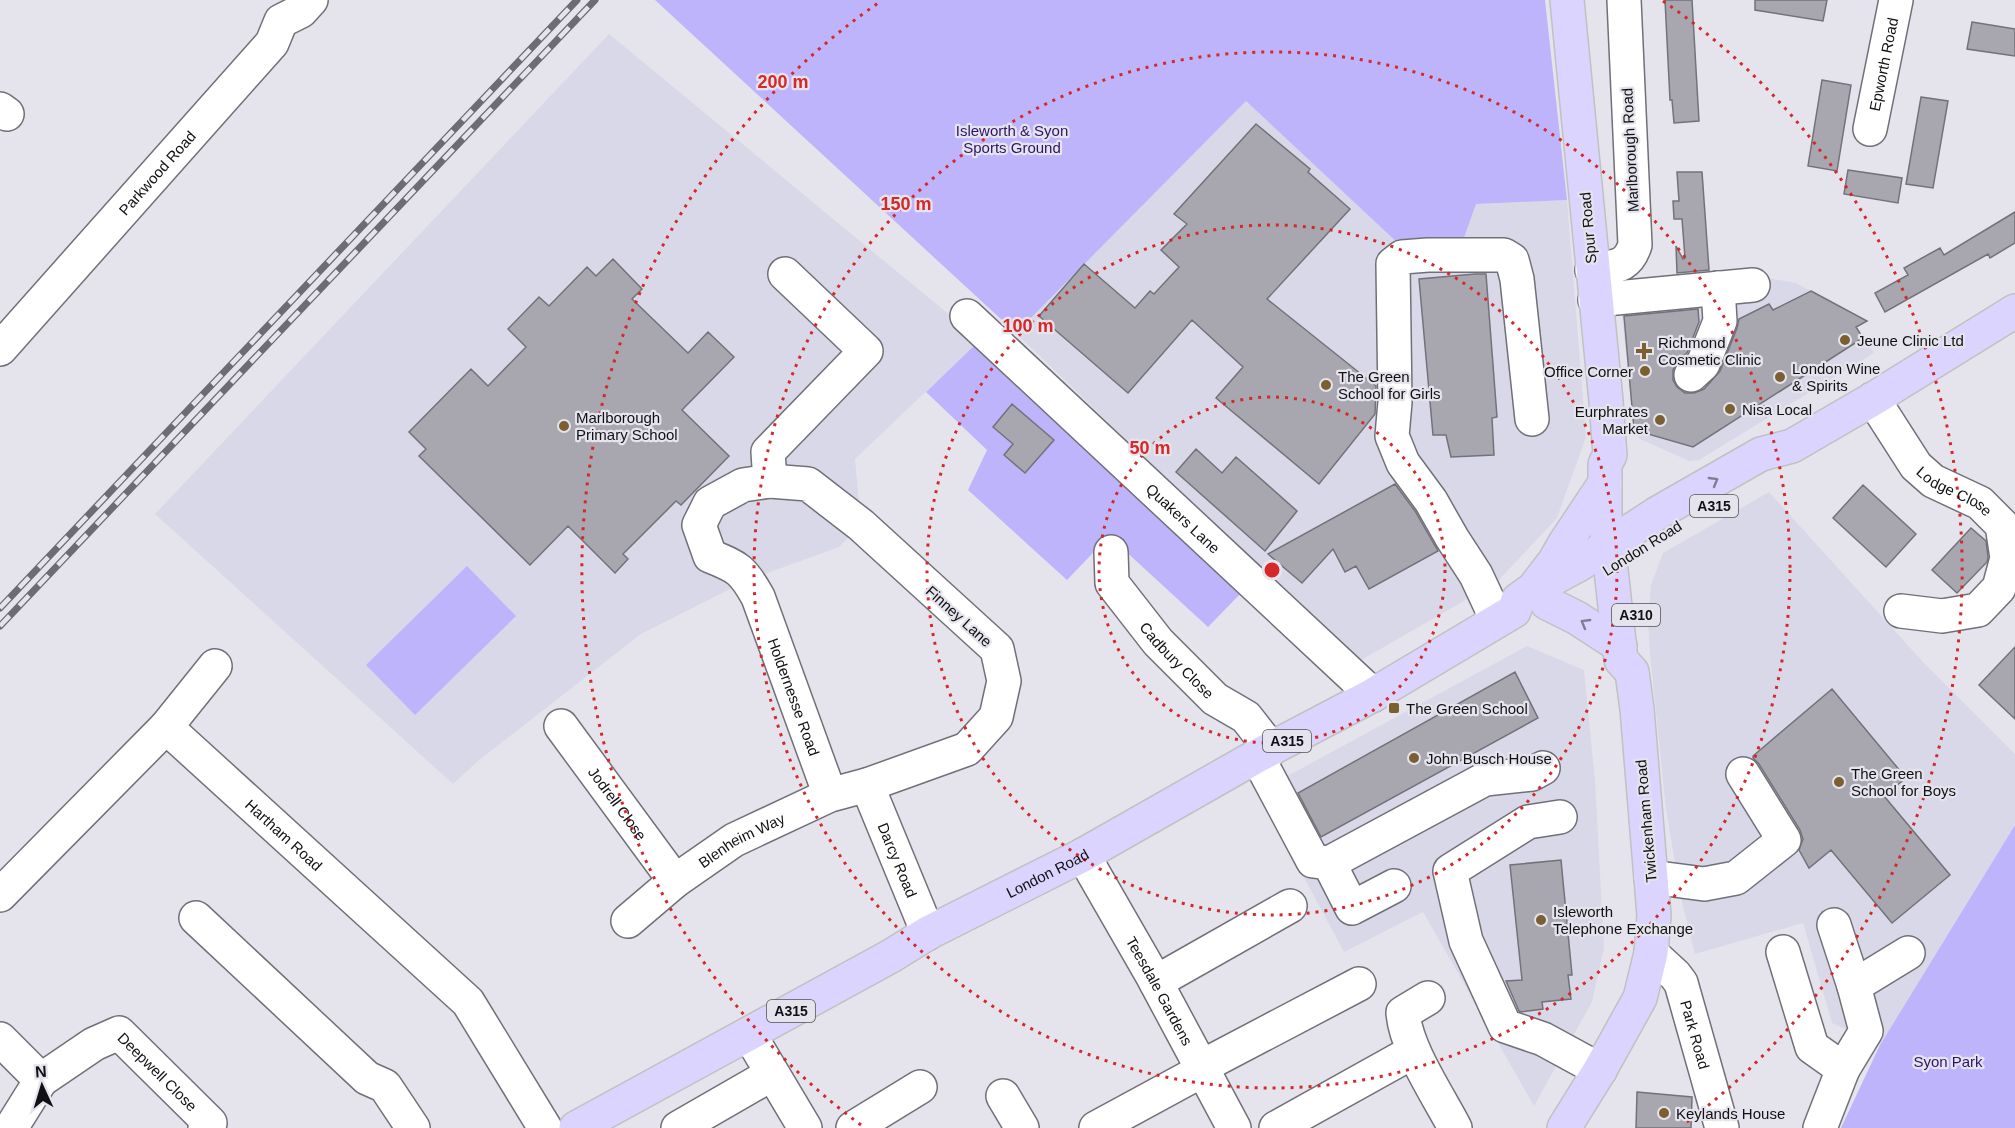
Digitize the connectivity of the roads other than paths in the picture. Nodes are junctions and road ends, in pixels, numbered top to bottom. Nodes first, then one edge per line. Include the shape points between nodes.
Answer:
1 (311, 0) edge
2 (1567, 0) edge
3 (1624, 0) edge
4 (1896, 0) edge
5 (277, 11) edge
6 (1870, 129) dead end
7 (785, 274) dead end
8 (1594, 285) junction
9 (1753, 285) dead end
10 (1718, 288) junction
11 (2015, 310) edge
12 (967, 316) dead end
13 (6, 331) edge
14 (1691, 375) dead end
15 (1873, 399) junction
16 (1532, 419) dead end
17 (1607, 469) junction
18 (770, 481) junction
19 (1619, 551) junction
20 (1111, 552) dead end
21 (1522, 606) junction
22 (1901, 611) dead end
23 (1626, 659) junction
24 (215, 666) dead end
25 (1373, 695) junction
26 (561, 726) dead end
27 (166, 727) junction
28 (1264, 752) junction
29 (1543, 768) dead end
30 (1743, 774) dead end
31 (867, 785) junction
32 (830, 795) junction
33 (1560, 818) dead end
34 (1083, 855) junction
35 (1329, 863) junction
36 (1651, 877) junction
37 (675, 880) junction
38 (1394, 886) dead end
39 (0, 895) edge
40 (1290, 906) dead end
41 (196, 918) dead end
42 (628, 921) dead end
43 (1834, 925) dead end
44 (928, 933) junction
45 (1783, 952) dead end
46 (1651, 953) junction
47 (1908, 953) dead end
48 (1156, 982) junction
49 (1359, 984) dead end
50 (1854, 986) junction
51 (1428, 998) dead end
52 (749, 1034) junction
53 (0, 1039) edge
54 (1400, 1059) dead end
55 (1202, 1068) junction
56 (1844, 1069) junction
57 (1600, 1070) junction
58 (772, 1074) junction
59 (40, 1080) junction
60 (921, 1087) dead end
61 (1003, 1096) dead end
62 (591, 1124) edge
63 (1028, 1125) edge
64 (210, 1126) edge
65 (11, 1128) edge
66 (413, 1128) edge
67 (545, 1128) edge
68 (678, 1128) edge
69 (805, 1128) edge
70 (853, 1128) edge
71 (1096, 1128) edge
72 (1234, 1128) edge
73 (1276, 1128) edge
74 (1455, 1128) edge
75 (1564, 1128) edge
76 (1722, 1128) edge
77 (1820, 1128) edge

1 - 5 street, Parkwood Road via 301,11
2 - 8 main road, Spur Road
3 - 8 street, Marlborough Road via 1635,245 1631,258
4 - 6 street, Epworth Road
5 - 13 street, Parkwood Road via 272,43
7 - 18 street via 866,351 768,452
8 - 10 street
8 - 17 main road, Spur Road
9 - 10 street
10 - 14 street via 1720,321 1703,364
11 - 15 main road, London Road / A315
12 - 25 street, Quakers Lane
15 - 19 main road, London Road / A315 via 1792,446 1761,454 1666,508
15 - 22 street, Lodge Close via 1916,466 1933,481 1980,503 2002,525 2007,558 1999,588 1978,610 1942,616
16 - 21 street via 1512,260 1504,255 1402,257 1394,264 1392,436 1403,463 1476,575
17 - 19 main road, Spur Road
17 - 21 main road via 1554,562
18 - 31 street, Finney Lane via 808,484 861,525 997,649 1004,681 996,717 967,749
18 - 32 street, Holdernesse Road via 744,485 710,502 699,525 710,556 736,567 758,597
19 - 21 main road, London Road / A315 via 1580,564
19 - 23 main road, Twickenham Road / A310
20 - 28 street, Cadbury Close via 1112,584 1158,642 1215,699 1246,717
23 -> 21 main road via 1578,618
21 - 25 main road, London Road / A315
23 - 36 main road, Twickenham Road / A310 via 1637,709
24 - 27 street
25 - 28 main road, London Road / A315
26 - 37 street, Jodrell Close
27 - 39 street
27 - 67 street, Hartham Road via 468,1002
28 - 34 main road, London Road / A315
28 - 35 street, Cadbury Close via 1313,861
29 - 35 street via 1532,774 1485,779
30 - 36 street via 1784,840 1736,878 1704,884
31 - 32 street, Blenheim Way
31 - 44 street, Darcy Road
32 - 37 street, Blenheim Way via 734,840
33 - 57 street via 1527,822 1450,871 1466,941 1505,1026 1543,1039
34 - 44 main road, London Road / A315
34 - 48 street, Teesdale Gardens
35 - 38 street via 1352,908
36 - 46 main road, Twickenham Road / A310
37 - 42 street, Blenheim Way
40 - 48 street
41 - 66 street via 367,1078 385,1086
43 - 50 street
44 - 52 main road, London Road / A315
45 - 56 street via 1812,1047
46 - 57 main road, Twickenham Road / A310 via 1640,998
46 - 76 street, Park Road via 1681,983
47 - 50 street
48 - 55 street, Teesdale Gardens
49 - 55 street
50 - 56 street via 1866,1031
51 - 74 street via 1403,1012 1404,1029
52 - 58 street
52 - 62 main road, London Road / A315
53 - 59 street
54 - 73 street
55 - 71 street
55 - 72 street, Teesdale Gardens
56 - 77 street
57 - 75 main road, Twickenham Road / A310
58 - 68 street
58 - 69 street
59 - 64 street, Deepwell Close via 94,1044 119,1033
59 - 65 street, Deepwell Close
60 - 70 street
61 - 63 street

